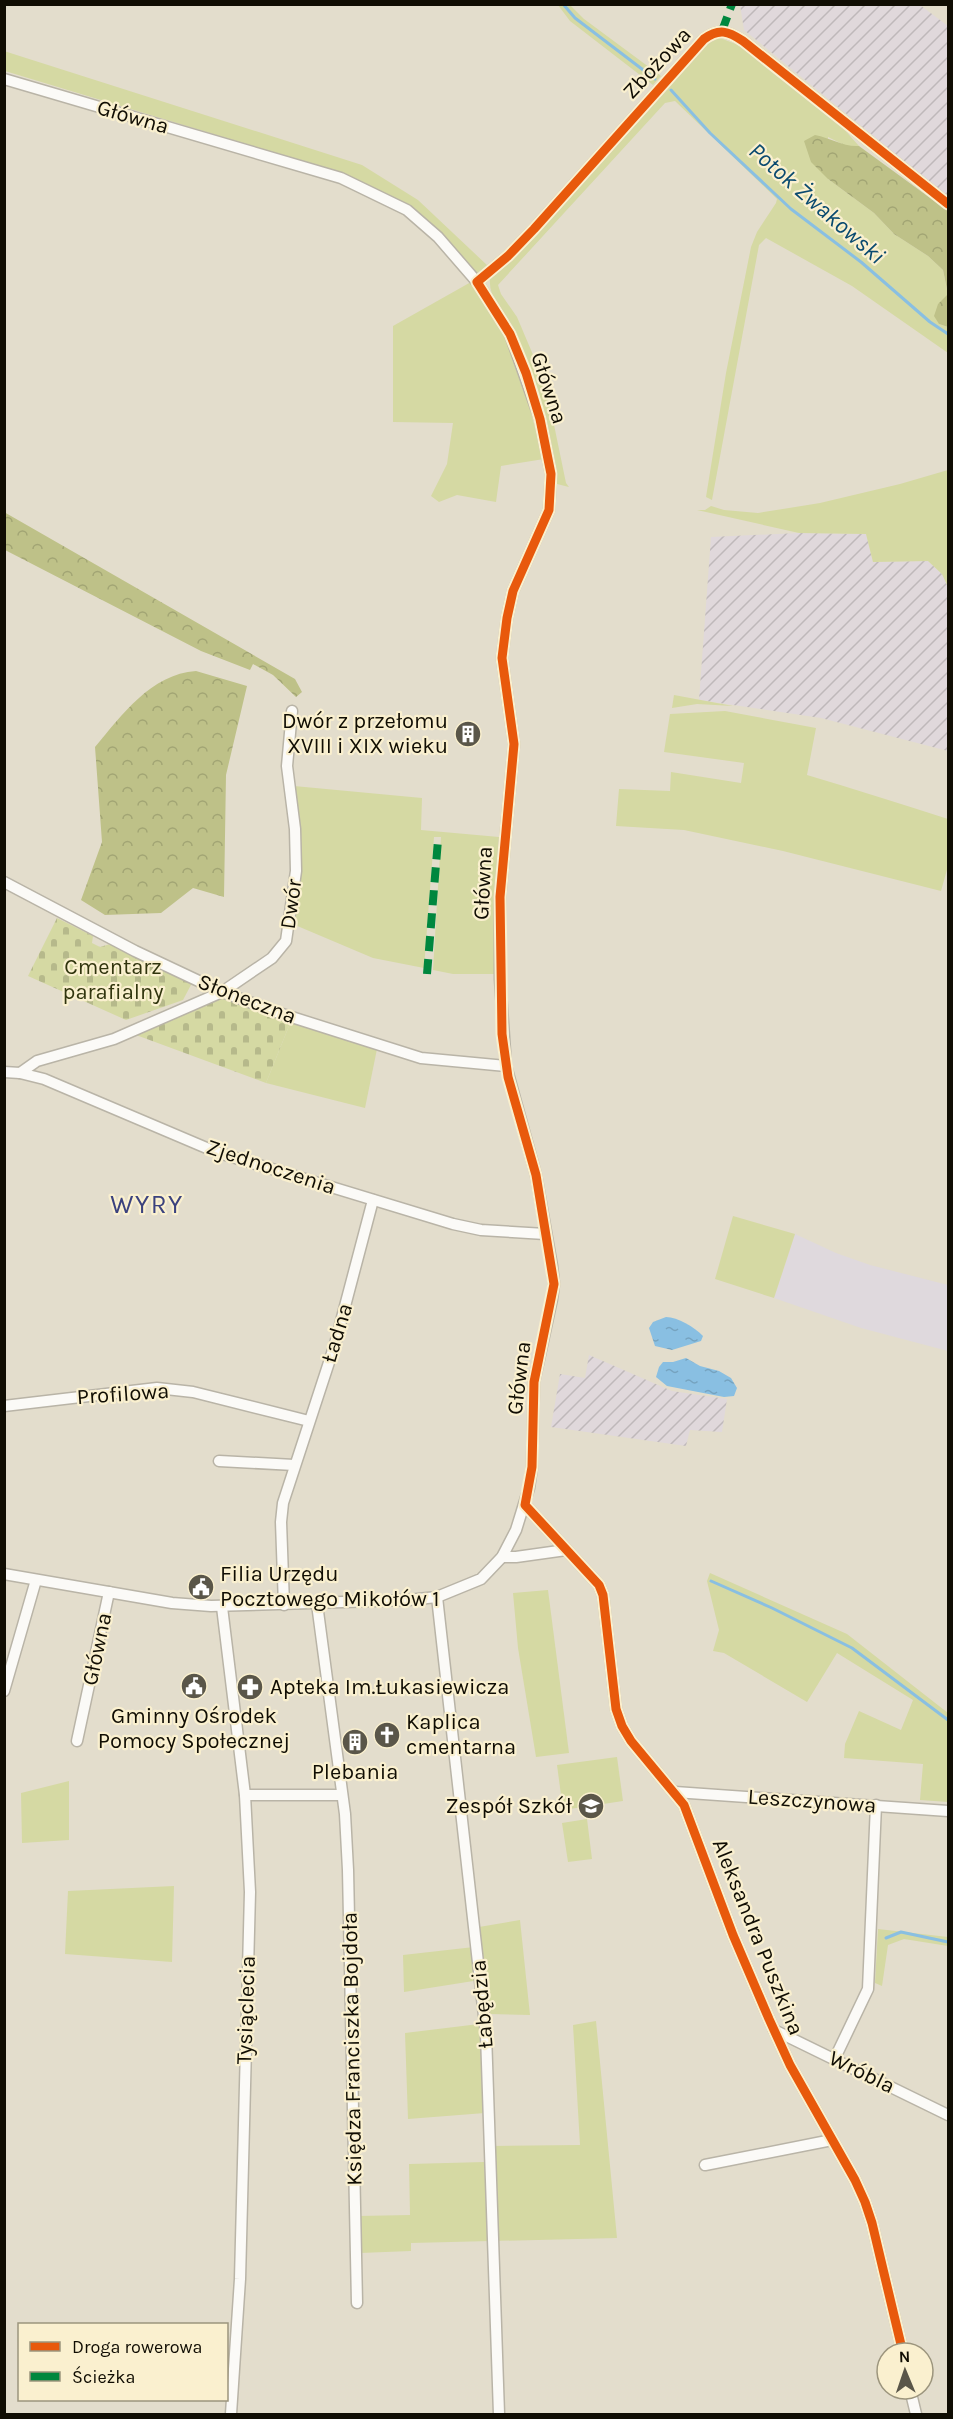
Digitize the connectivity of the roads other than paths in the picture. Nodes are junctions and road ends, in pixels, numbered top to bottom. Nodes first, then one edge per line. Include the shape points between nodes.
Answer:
1 (4, 79) edge
2 (948, 204) edge
3 (477, 282) junction
4 (292, 711) dead end
5 (4, 882) edge
6 (222, 992) junction
7 (506, 1066) junction
8 (4, 1072) edge
9 (20, 1073) junction
10 (373, 1200) junction
11 (545, 1234) junction
12 (4, 1406) edge
13 (309, 1421) junction
14 (219, 1461) dead end
15 (294, 1465) junction
16 (525, 1505) junction
17 (566, 1550) junction
18 (502, 1557) junction
19 (4, 1574) edge
20 (36, 1580) junction
21 (109, 1592) junction
22 (436, 1597) junction
23 (316, 1604) junction
24 (284, 1605) junction
25 (222, 1606) junction
26 (4, 1691) edge
27 (77, 1740) dead end
28 (675, 1792) junction
29 (245, 1795) junction
30 (342, 1795) junction
31 (876, 1805) junction
32 (948, 1811) edge
33 (774, 2030) junction
34 (835, 2058) junction
35 (948, 2115) edge
36 (832, 2140) junction
37 (705, 2165) dead end
38 (357, 2303) dead end
39 (900, 2341) edge
40 (231, 2415) edge
41 (499, 2415) edge

1 - 3 street, Główna via 341,178 407,210 438,237
2 - 3 street, Zbożowa via 743,41 722,30 697,47 534,230
3 - 7 street, Główna via 510,334 526,373 551,474 549,510 513,591 502,658 514,744 500,897
4 - 6 street, Dwór via 287,766 296,871 289,930 286,941 272,958
5 - 6 street, Słoneczna
6 - 7 street, Słoneczna via 421,1058
6 - 9 street, Dwór via 114,1039 37,1061
7 - 11 street, Główna via 536,1175
8 - 9 street, Zjednoczenia
9 - 10 street, Zjednoczenia via 44,1079 216,1152
10 - 11 street, Zjednoczenia via 481,1230
10 - 13 street, Ładna via 338,1334
11 - 16 street, Główna via 554,1284 534,1382 532,1467
12 - 13 street, Profilowa via 167,1388
13 - 15 street, Ładna
14 - 15 street
15 - 24 street, Ładna via 281,1522
16 - 17 street, Aleksandra Puszkina
16 - 18 street, Główna
17 - 18 street
17 - 28 street, Aleksandra Puszkina via 590,1574 603,1595 616,1709 622,1726
18 - 22 street, Główna via 481,1579
19 - 20 street, Główna
20 - 21 street, Główna
20 - 26 street
21 - 25 street, Główna via 172,1603
21 - 27 street, Główna
22 - 23 street, Główna
22 - 41 street, Łabędzia via 486,2034
23 - 24 street, Główna
23 - 30 street, Księdza Franciszka Bojdoła
24 - 25 street, Główna
25 - 29 street, Tysiąclecia
28 - 31 street, Leszczynowa
28 - 33 street, Aleksandra Puszkina via 684,1805
29 - 30 street
29 - 40 street, Tysiąclecia via 249,1954 240,2279
30 - 38 street, Księdza Franciszka Bojdoła via 348,1870
31 - 32 street, Leszczynowa
31 - 34 street via 868,1989
33 - 34 street, Wróbla
33 - 36 street, Aleksandra Puszkina
34 - 35 street, Wróbla
36 - 37 street
36 - 39 street, Aleksandra Puszkina via 855,2180 872,2223

